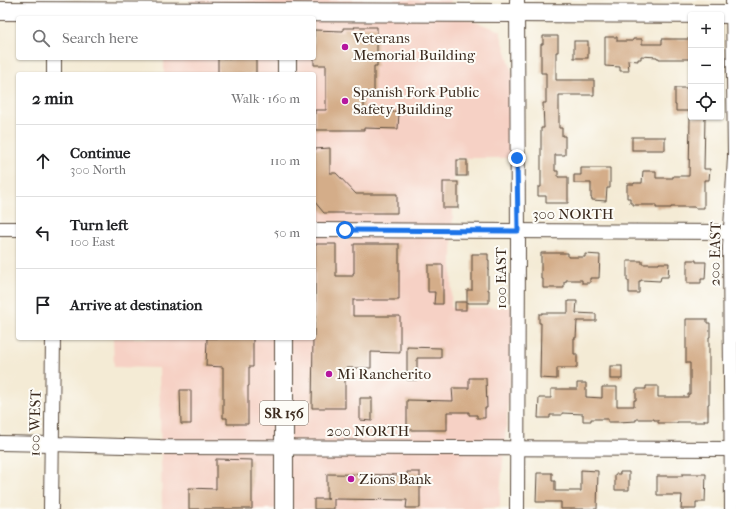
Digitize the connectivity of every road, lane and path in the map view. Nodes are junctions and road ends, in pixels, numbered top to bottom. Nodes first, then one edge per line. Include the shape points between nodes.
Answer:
1 (517, 7) edge
2 (54, 10) edge
3 (288, 10) edge
4 (734, 10) edge
5 (0, 11) edge
6 (54, 60) edge
7 (287, 60) edge
8 (54, 72) edge
9 (287, 72) edge
10 (0, 229) edge
11 (16, 229) edge
12 (316, 230) edge
13 (518, 231) junction
14 (734, 232) edge
15 (53, 340) edge
16 (284, 340) edge
17 (0, 443) edge
18 (51, 444) junction
19 (284, 447) junction
20 (517, 448) junction
21 (734, 449) edge
22 (51, 509) edge
23 (284, 509) edge
24 (517, 509) edge
25 (732, 509) edge

1 - 3 main road
1 - 4 main road
1 - 13 street, 100 EAST
2 - 3 main road
2 - 5 main road
4 - 14 street, 200 EAST
6 - 8 street
7 - 9 main road
10 - 11 street
12 - 13 street, 300 NORTH
13 - 14 street, 300 NORTH
13 - 20 street, 100 EAST
14 - 21 street, 200 EAST via 730,255
15 - 18 street, 100 WEST
16 - 19 main road, SR 156
17 - 18 street, 200 NORTH
18 - 19 street, 200 NORTH
18 - 22 street, 100 WEST
19 - 20 street, 200 NORTH
19 - 23 main road, SR 156
20 - 21 street, 200 NORTH
20 - 24 street, 100 EAST
21 - 25 street, 200 EAST

